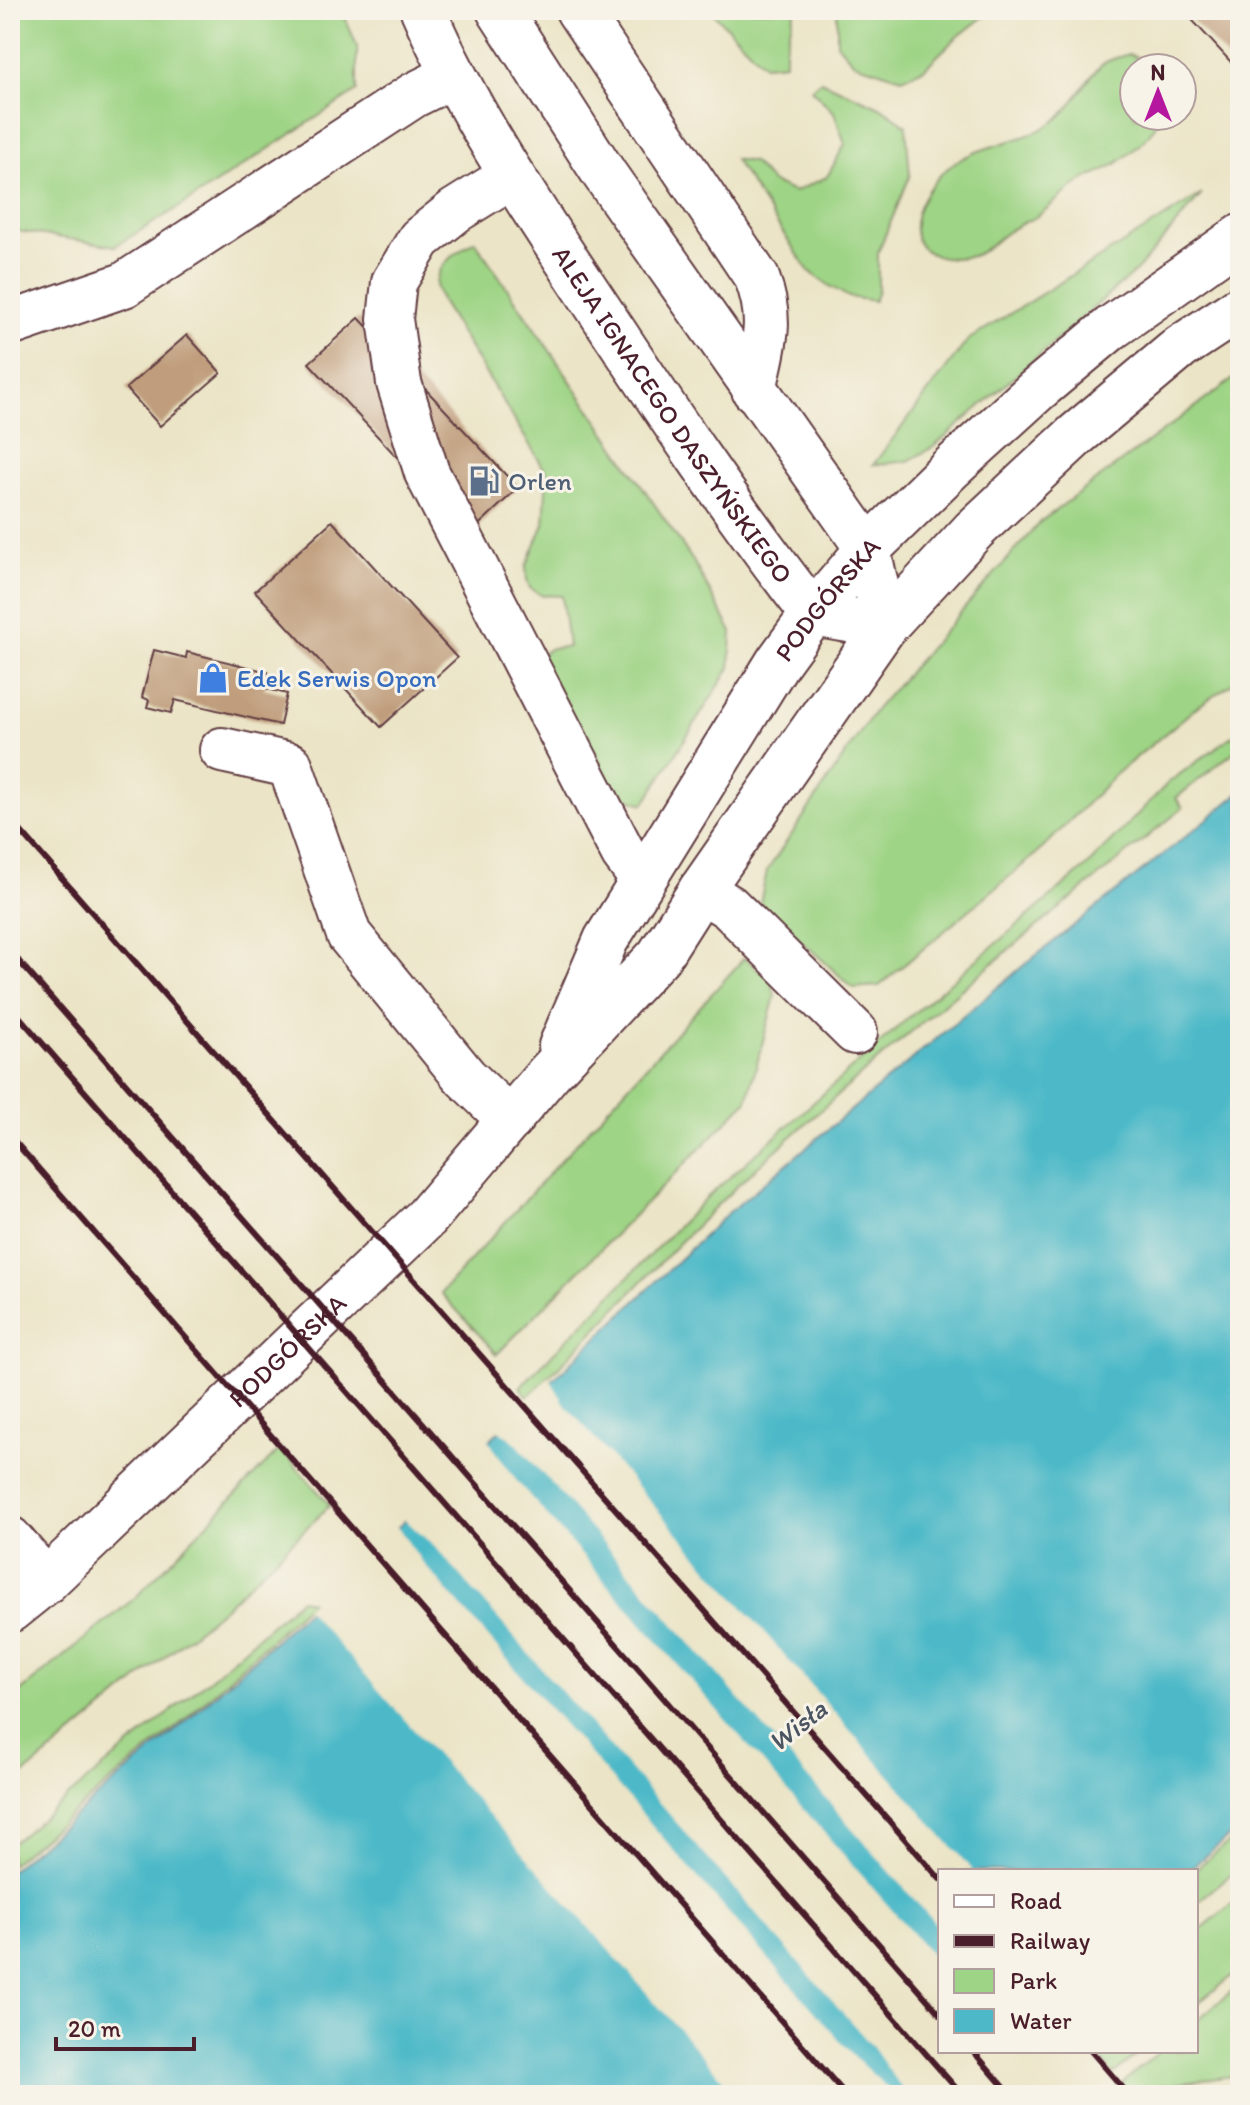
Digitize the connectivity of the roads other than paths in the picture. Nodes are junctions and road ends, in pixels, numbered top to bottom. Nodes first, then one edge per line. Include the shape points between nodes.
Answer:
1 (423, 10) edge
2 (499, 10) edge
3 (578, 10) edge
4 (454, 75) junction
5 (511, 176) junction
6 (1240, 237) edge
7 (1240, 308) edge
8 (10, 324) edge
9 (754, 390) junction
10 (868, 549) junction
11 (813, 614) junction
12 (885, 626) junction
13 (222, 750) dead end
14 (642, 879) junction
15 (701, 890) junction
16 (855, 1032) dead end
17 (549, 1073) junction
18 (510, 1120) junction
19 (10, 1539) edge
20 (46, 1581) junction
21 (10, 1610) edge

1 - 4 street, ALEJA IGNACEGO DASZYŃSKIEGO
2 - 9 street
3 - 9 street via 757,278 768,324
4 - 5 street, ALEJA IGNACEGO DASZYŃSKIEGO
4 - 8 street via 414,95 124,285
5 - 11 street, ALEJA IGNACEGO DASZYŃSKIEGO via 721,491
5 - 14 street via 420,239 394,282 390,319 399,383 427,473 623,853
6 - 10 street, PODGÓRSKA via 1111,328 1037,390
7 - 12 street, PODGÓRSKA via 1181,347 1025,480
9 - 10 street
10 - 11 street, PODGÓRSKA
10 - 12 street
11 - 12 street
11 - 14 street, PODGÓRSKA
12 - 15 street, PODGÓRSKA
13 - 18 street via 290,765 349,935 465,1077
14 - 17 street, PODGÓRSKA via 606,940
15 - 16 street via 729,907
15 - 17 street, PODGÓRSKA via 659,956
17 - 18 street, PODGÓRSKA
18 - 20 street, PODGÓRSKA via 427,1217
19 - 20 street
20 - 21 street, PODGÓRSKA

